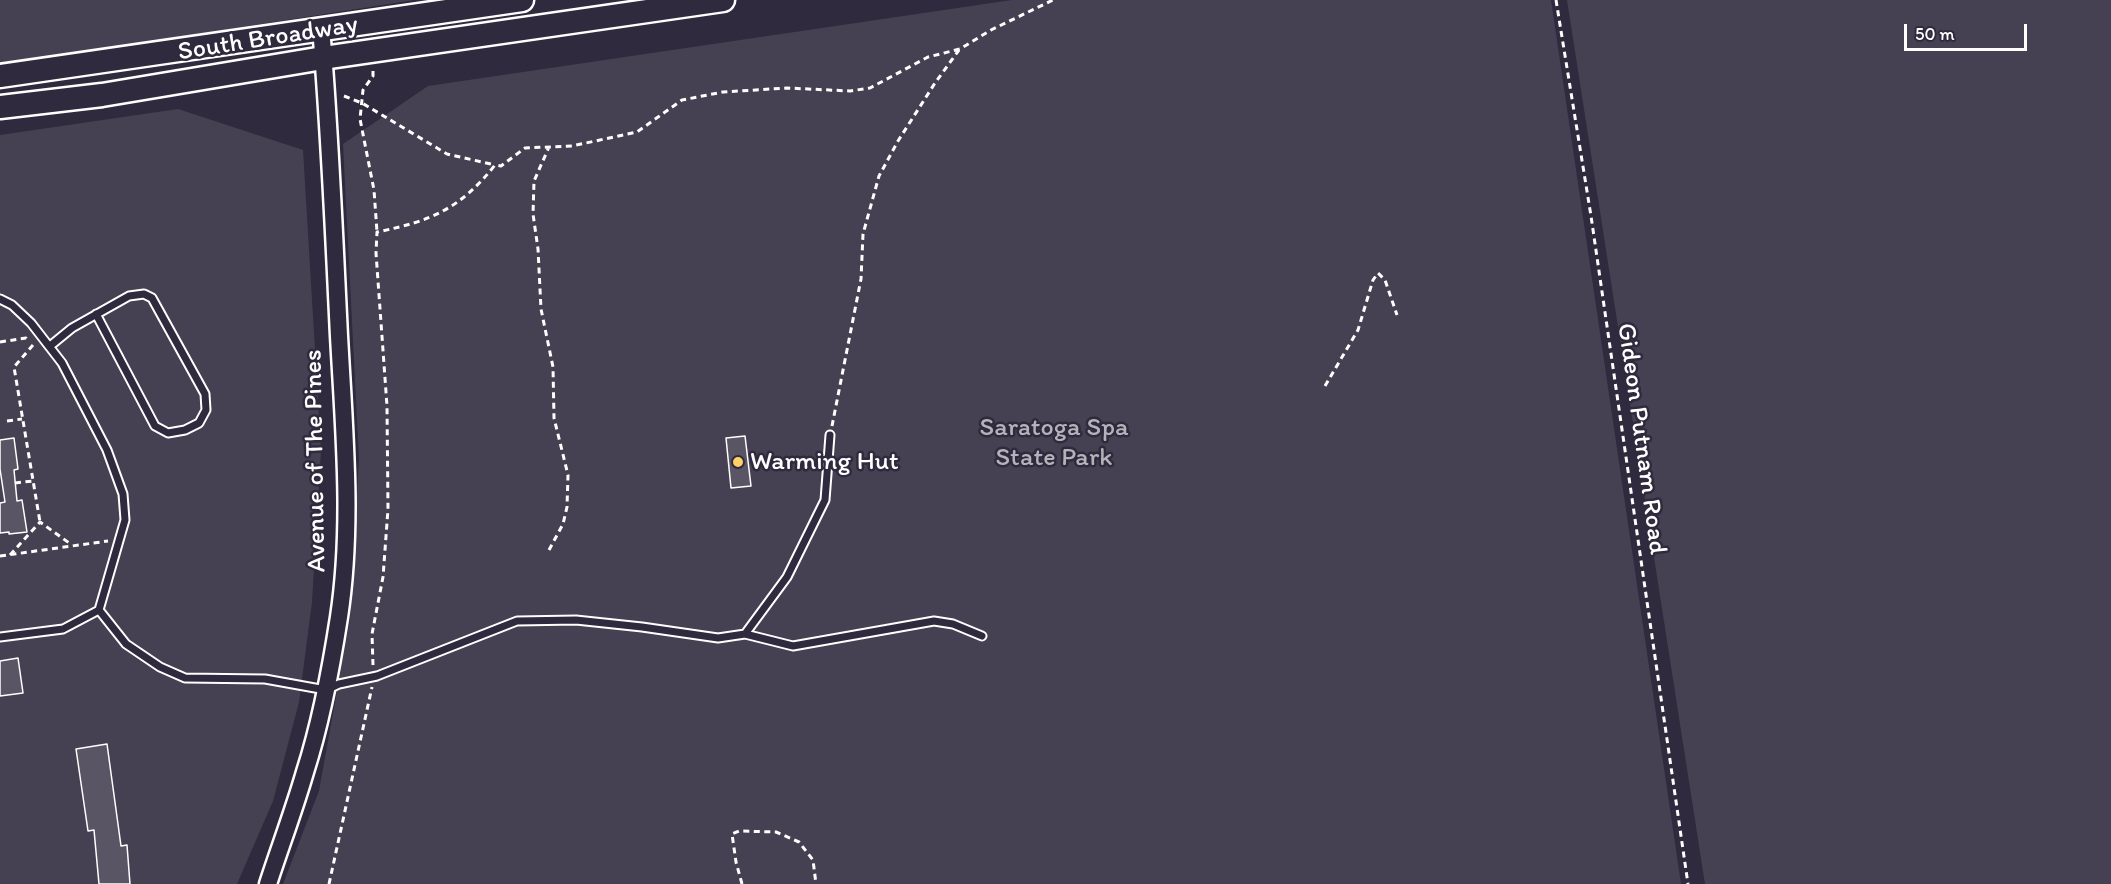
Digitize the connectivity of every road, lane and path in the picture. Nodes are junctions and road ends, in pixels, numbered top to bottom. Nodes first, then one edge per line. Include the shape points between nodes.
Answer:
1 (522, 0) edge
2 (723, 0) edge
3 (1053, 0) edge
4 (1556, 0) edge
5 (321, 28) junction
6 (960, 49) junction
7 (323, 58) junction
8 (372, 64) dead end
9 (0, 76) edge
10 (344, 96) dead end
11 (362, 103) junction
12 (0, 107) edge
13 (549, 147) junction
14 (495, 165) junction
15 (377, 232) junction
16 (0, 299) edge
17 (96, 314) junction
18 (1397, 315) dead end
19 (0, 342) edge
20 (50, 346) junction
21 (1325, 386) dead end
22 (22, 418) junction
23 (7, 421) dead end
24 (830, 435) joint
25 (33, 481) junction
26 (15, 483) dead end
27 (40, 522) junction
28 (119, 540) junction
29 (73, 546) junction
30 (549, 550) dead end
31 (10, 555) junction
32 (0, 556) edge
33 (99, 610) junction
34 (745, 634) junction
35 (982, 636) dead end
36 (0, 637) edge
37 (373, 676) junction
38 (326, 690) junction
39 (268, 884) edge
40 (329, 884) edge
41 (742, 884) edge
42 (816, 884) edge
43 (1688, 884) edge

1 - 5 main road, South Broadway
2 - 7 main road, South Broadway
3 - 6 path
4 - 43 path, Gideon Putnam Road
5 - 7 street, Avenue of The Pines
5 - 9 main road, South Broadway
6 - 13 path via 928,57 870,88 723,92 682,100 637,132
6 - 24 path via 934,83 879,176 863,234 861,279
7 - 12 main road, South Broadway via 102,95
7 - 38 street, Avenue of The Pines via 346,513 344,577
8 - 11 path via 373,76 363,90
10 - 11 path
11 - 14 path via 447,154
11 - 15 path via 360,119 374,190
13 - 14 path via 525,148 501,166
13 - 30 path via 534,181 533,214 541,309 553,367 554,418 568,475 563,524
14 - 15 path via 449,209 411,225
15 - 37 path via 387,406 387,509 383,577 372,634
16 - 20 lane via 12,305
17 - 17 lane via 129,296 144,294 152,298 205,394 206,410 200,423 168,433 155,426
17 - 20 lane
18 - 21 path via 1385,280 1378,273 1358,330
19 - 22 path via 26,338 33,345 14,367
20 - 28 lane via 107,450 123,494 125,520
22 - 23 path
22 - 25 path
24 - 34 lane via 825,500 787,578
25 - 26 path
25 - 27 path
27 - 29 path
27 - 31 path
28 - 29 path
28 - 33 lane
29 - 31 path
31 - 32 path
33 - 36 lane via 63,629
33 - 38 lane via 126,644 185,678 265,679
34 - 35 lane via 793,646 934,621
34 - 37 lane via 718,638 576,620 517,621
37 - 38 lane
37 - 40 path
38 - 39 street, Avenue of The Pines via 306,771
41 - 42 path via 732,834 739,831 776,832 799,842 813,860

